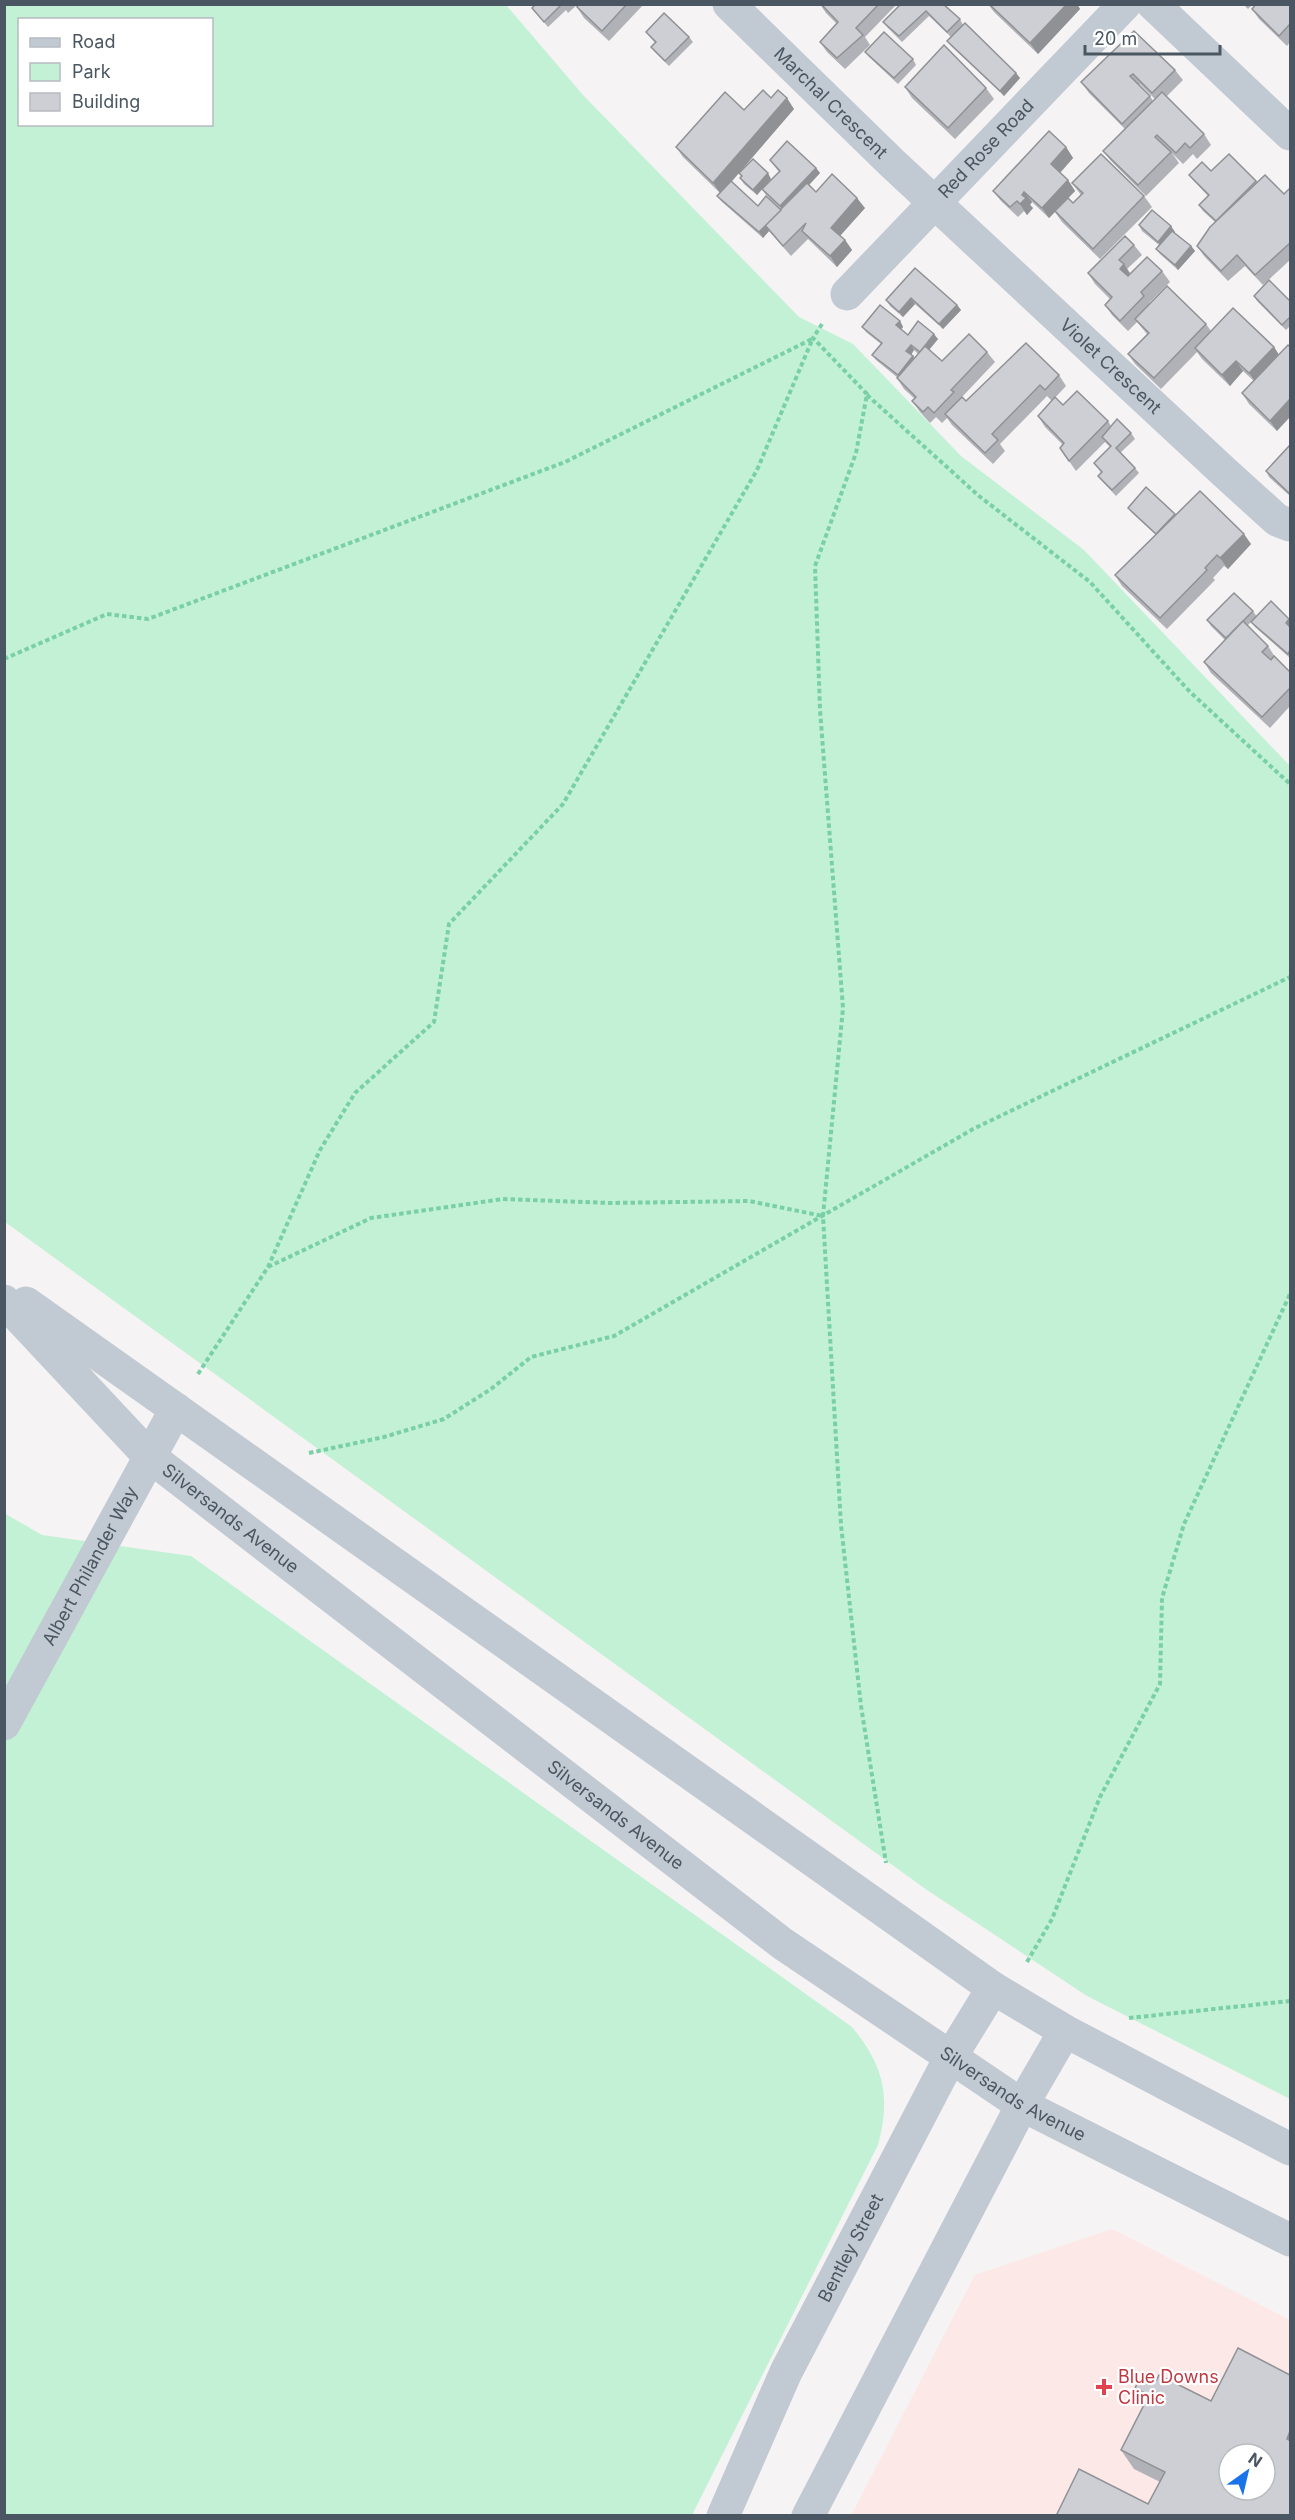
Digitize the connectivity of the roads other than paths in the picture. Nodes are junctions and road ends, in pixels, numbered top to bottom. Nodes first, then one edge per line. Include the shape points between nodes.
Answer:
1 (729, 4) edge
2 (1125, 4) edge
3 (1153, 4) edge
4 (1290, 134) edge
5 (935, 202) junction
6 (847, 294) road end
7 (1290, 525) edge
8 (4, 1288) edge
9 (4, 1301) edge
10 (176, 1409) junction
11 (149, 1455) junction
12 (4, 1724) edge
13 (993, 1988) junction
14 (1065, 2031) junction
15 (950, 2058) junction
16 (1022, 2105) junction
17 (1290, 2149) edge
18 (1290, 2240) edge
19 (725, 2515) edge
20 (808, 2516) edge

1 - 5 street, Marchal Crescent
2 - 5 street, Red Rose Road
3 - 4 street
5 - 6 street, Red Rose Road
5 - 7 street, Violet Crescent via 1269,513
8 - 10 street
9 - 11 street, Silversands Avenue
10 - 11 street, Albert Philander Way
10 - 13 street
11 - 12 street, Albert Philander Way
11 - 15 street, Silversands Avenue via 783,1944
13 - 14 street
13 - 15 street, Bentley Street
14 - 16 street
14 - 17 street
15 - 16 street, Silversands Avenue
15 - 19 street, Bentley Street via 786,2372
16 - 18 street, Silversands Avenue
16 - 20 street

